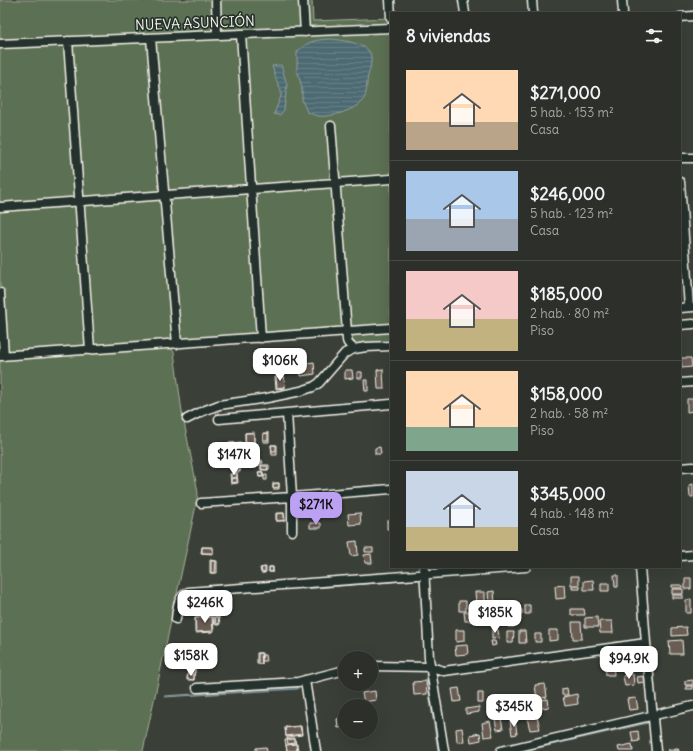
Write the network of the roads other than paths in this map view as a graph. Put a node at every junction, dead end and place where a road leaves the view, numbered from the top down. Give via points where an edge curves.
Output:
1 (216, 0) edge
2 (303, 0) edge
3 (390, 0) edge
4 (464, 0) edge
5 (532, 0) edge
6 (622, 0) edge
7 (391, 12) edge
8 (465, 12) edge
9 (533, 12) edge
10 (623, 12) edge
11 (693, 16) edge
12 (681, 17) edge
13 (390, 28) edge
14 (305, 32) junction
15 (241, 34) junction
16 (217, 35) junction
17 (151, 38) junction
18 (68, 41) junction
19 (0, 44) edge
20 (331, 126) dead end
21 (681, 158) edge
22 (693, 158) edge
23 (390, 179) edge
24 (335, 183) junction
25 (252, 189) junction
26 (681, 193) edge
27 (164, 196) junction
28 (79, 202) junction
29 (0, 207) edge
30 (0, 293) edge
31 (691, 307) edge
32 (681, 308) edge
33 (693, 324) edge
34 (681, 325) edge
35 (390, 328) edge
36 (346, 332) junction
37 (261, 338) junction
38 (176, 344) junction
39 (390, 346) edge
40 (90, 350) junction
41 (354, 350) junction
42 (2, 356) edge
43 (693, 382) edge
44 (681, 383) edge
45 (390, 404) edge
46 (287, 413) junction
47 (187, 419) dead end
48 (219, 419) dead end
49 (693, 467) edge
50 (681, 468) edge
51 (390, 489) edge
52 (292, 497) junction
53 (201, 503) dead end
54 (292, 531) dead end
55 (693, 555) edge
56 (681, 556) edge
57 (500, 568) edge
58 (640, 568) edge
59 (424, 571) edge
60 (176, 619) dead end
61 (646, 643) junction
62 (378, 666) edge
63 (431, 667) junction
64 (338, 672) edge
65 (305, 680) junction
66 (197, 688) dead end
67 (693, 706) edge
68 (652, 716) junction
69 (316, 751) edge
70 (444, 751) edge
71 (501, 751) edge
72 (656, 751) edge

1 - 16 street
2 - 14 street
3 - 7 street
4 - 8 street
5 - 9 street
6 - 10 street
11 - 12 street
13 - 14 street, NUEVA ASUNCIÓN
14 - 15 street, NUEVA ASUNCIÓN
15 - 16 street, NUEVA ASUNCIÓN
15 - 25 street
16 - 17 street, NUEVA ASUNCIÓN
17 - 18 street, NUEVA ASUNCIÓN
17 - 27 street
18 - 19 street, NUEVA ASUNCIÓN
18 - 28 street
20 - 24 street
21 - 22 street
23 - 24 street
24 - 25 street
24 - 36 street
25 - 27 street
25 - 37 street
26 - 31 street
27 - 28 street
27 - 38 street
28 - 29 street
28 - 40 street
30 - 42 street
31 - 32 street
33 - 34 street
35 - 36 street
36 - 37 street
36 - 41 street via 347,344
37 - 38 street
38 - 40 street
39 - 41 street
40 - 42 street
41 - 47 street via 345,353 313,387 219,405
43 - 44 street
45 - 46 street
46 - 48 street
46 - 52 street
49 - 50 street
51 - 52 street
52 - 53 street
52 - 54 street
55 - 56 street
57 - 59 street
58 - 61 street
59 - 60 street via 188,592 178,606
59 - 63 street
61 - 63 street via 444,671
61 - 68 street
62 - 63 street
63 - 70 street
64 - 65 street
65 - 66 street
65 - 69 street
67 - 68 street
68 - 71 street
68 - 72 street

